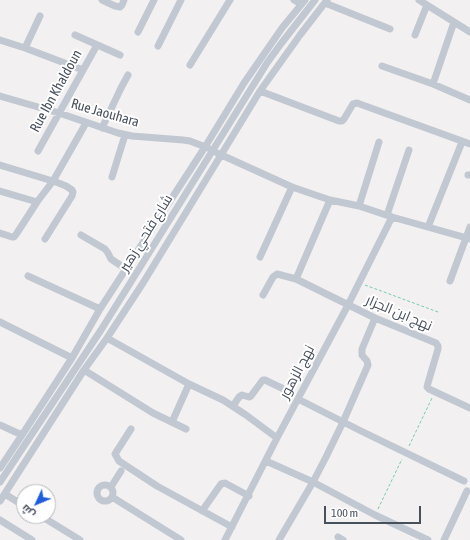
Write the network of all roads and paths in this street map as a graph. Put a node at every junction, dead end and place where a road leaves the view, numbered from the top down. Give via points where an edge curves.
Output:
1 (102, 0) edge
2 (124, 0) edge
3 (154, 0) edge
4 (181, 0) edge
5 (230, 0) edge
6 (294, 0) edge
7 (315, 0) edge
8 (419, 0) edge
9 (326, 1) edge
10 (303, 2) edge
11 (427, 5) junction
12 (40, 16) dead end
13 (454, 22) junction
14 (390, 29) dead end
15 (138, 32) dead end
16 (470, 32) edge
17 (415, 35) dead end
18 (75, 36) dead end
19 (0, 40) edge
20 (97, 45) junction
21 (158, 46) dead end
22 (25, 48) junction
23 (120, 55) dead end
24 (190, 65) dead end
25 (382, 66) dead end
26 (83, 70) junction
27 (128, 75) dead end
28 (433, 84) junction
29 (260, 91) junction
30 (0, 97) edge
31 (470, 100) edge
32 (59, 113) junction
33 (86, 123) junction
34 (102, 128) junction
35 (125, 135) junction
36 (379, 142) dead end
37 (462, 142) junction
38 (470, 144) edge
39 (205, 147) junction
40 (409, 150) dead end
41 (38, 151) dead end
42 (213, 151) junction
43 (220, 154) junction
44 (0, 165) edge
45 (112, 177) dead end
46 (53, 181) junction
47 (292, 187) junction
48 (0, 191) edge
49 (330, 200) junction
50 (37, 202) junction
51 (359, 206) junction
52 (389, 216) junction
53 (428, 227) junction
54 (470, 227) edge
55 (0, 233) edge
56 (81, 235) dead end
57 (468, 238) edge
58 (45, 239) dead end
59 (260, 257) dead end
60 (126, 269) junction
61 (28, 276) dead end
62 (296, 280) junction
63 (450, 281) dead end
64 (360, 283) junction
65 (263, 295) dead end
66 (348, 305) junction
67 (100, 309) junction
68 (439, 312) dead end
69 (375, 318) junction
70 (0, 322) edge
71 (107, 338) junction
72 (72, 358) junction
73 (84, 370) junction
74 (189, 384) junction
75 (292, 393) dead end
76 (298, 399) junction
77 (233, 406) junction
78 (470, 408) edge
79 (172, 422) junction
80 (343, 422) junction
81 (0, 424) edge
82 (186, 429) dead end
83 (131, 430) dead end
84 (22, 435) junction
85 (277, 438) junction
86 (3, 457) edge
87 (266, 461) junction
88 (0, 468) edge
89 (121, 471) dead end
90 (467, 480) edge
91 (0, 482) edge
92 (313, 482) junction
93 (111, 488) junction
94 (468, 491) edge
95 (5, 494) junction
96 (248, 496) junction
97 (112, 497) junction
98 (0, 501) edge
99 (16, 501) edge
100 (202, 511) junction
101 (0, 520) edge
102 (54, 524) edge
103 (232, 527) junction
104 (413, 537) edge
105 (32, 540) edge
106 (80, 540) edge
107 (181, 540) edge
108 (226, 540) edge
109 (279, 540) edge
110 (428, 540) edge
111 (444, 540) edge

1 - 2 street via 120,7
3 - 15 street
4 - 21 street
5 - 24 street
6 - 10 street
7 - 42 street, شارع فتحي زهير via 280,45
8 - 11 street
9 - 14 street
9 - 29 street
10 - 39 street, شارع فتحي زهير via 244,83
11 - 13 street
11 - 17 street
12 - 22 street
13 - 16 street
13 - 28 street
18 - 20 street
19 - 22 street
20 - 23 street
20 - 26 street, Rue Ibn Khaldoun
22 - 26 street
25 - 28 street
26 - 32 street, Rue Ibn Khaldoun
27 - 34 street
28 - 31 street
29 - 37 street via 339,122 344,120 353,104 357,103
29 - 43 street
30 - 32 street, Rue Jaouhara
32 - 33 street, Rue Jaouhara
32 - 41 street, Rue Ibn Khaldoun
33 - 34 street, Rue Jaouhara
33 - 46 street
34 - 35 street, Rue Jaouhara
35 - 39 street, Rue Jaouhara via 190,141
35 - 45 street
36 - 51 street
37 - 38 street
37 - 53 street
39 - 42 street, Rue Jaouhara
39 - 60 street, شارع فتحي زهير
40 - 52 street, نهج الزهور
42 - 43 street, Rue Jaouhara
42 - 91 street, شارع فتحي زهير via 101,330
43 - 47 street, Rue Jaouhara
43 - 71 street
44 - 46 street
46 - 50 street
46 - 58 street via 70,188 73,192
47 - 49 street, Rue Jaouhara
47 - 59 street
48 - 50 street
49 - 51 street, Rue Jaouhara
49 - 62 street
50 - 55 street via 14,236
51 - 52 street, Rue Jaouhara
52 - 53 street, Rue Jaouhara
52 - 64 street, نهج الزهور
53 - 57 street, Rue Jaouhara
54 - 57 street
56 - 60 street via 106,249 111,259
57 - 63 street
60 - 67 street, شارع فتحي زهير
61 - 67 street
62 - 65 street, نهج ابن الجزار via 277,274
62 - 66 street, نهج ابن الجزار
64 - 66 street, نهج الزهور
64 - 68 path
66 - 69 street, نهج ابن الجزار
66 - 76 street, نهج الزهور
67 - 72 street, شارع فتحي زهير
69 - 78 street, نهج ابن الجزار via 436,343 438,349 427,387
69 - 80 street via 362,349 362,355 368,365
70 - 72 street
71 - 73 street
71 - 74 street
72 - 84 street, شارع فتحي زهير
73 - 79 street
73 - 95 street
74 - 77 street
74 - 79 street
75 - 77 street via 263,380 253,394 249,397 242,395
76 - 80 street
76 - 85 street, نهج الزهور
77 - 85 street
79 - 82 street
80 - 90 street
80 - 92 street
81 - 84 street
83 - 100 street via 115,454 119,461
84 - 86 street, شارع فتحي زهير
85 - 87 street, نهج الزهور
86 - 88 street, شارع فتحي زهير
87 - 92 street
87 - 96 street, نهج الزهور
89 - 93 street
90 - 94 street via 463,487
92 - 104 street
92 - 109 street
93 - 97 street
93 - 97 street via 106,485 100,486 96,496 102,502
94 - 111 street
95 - 98 street
95 - 99 street
96 - 100 street via 221,484
96 - 103 street, نهج الزهور
97 - 107 street
100 - 103 street
101 - 105 street
102 - 106 street
103 - 108 street, نهج الزهور
104 - 110 street

